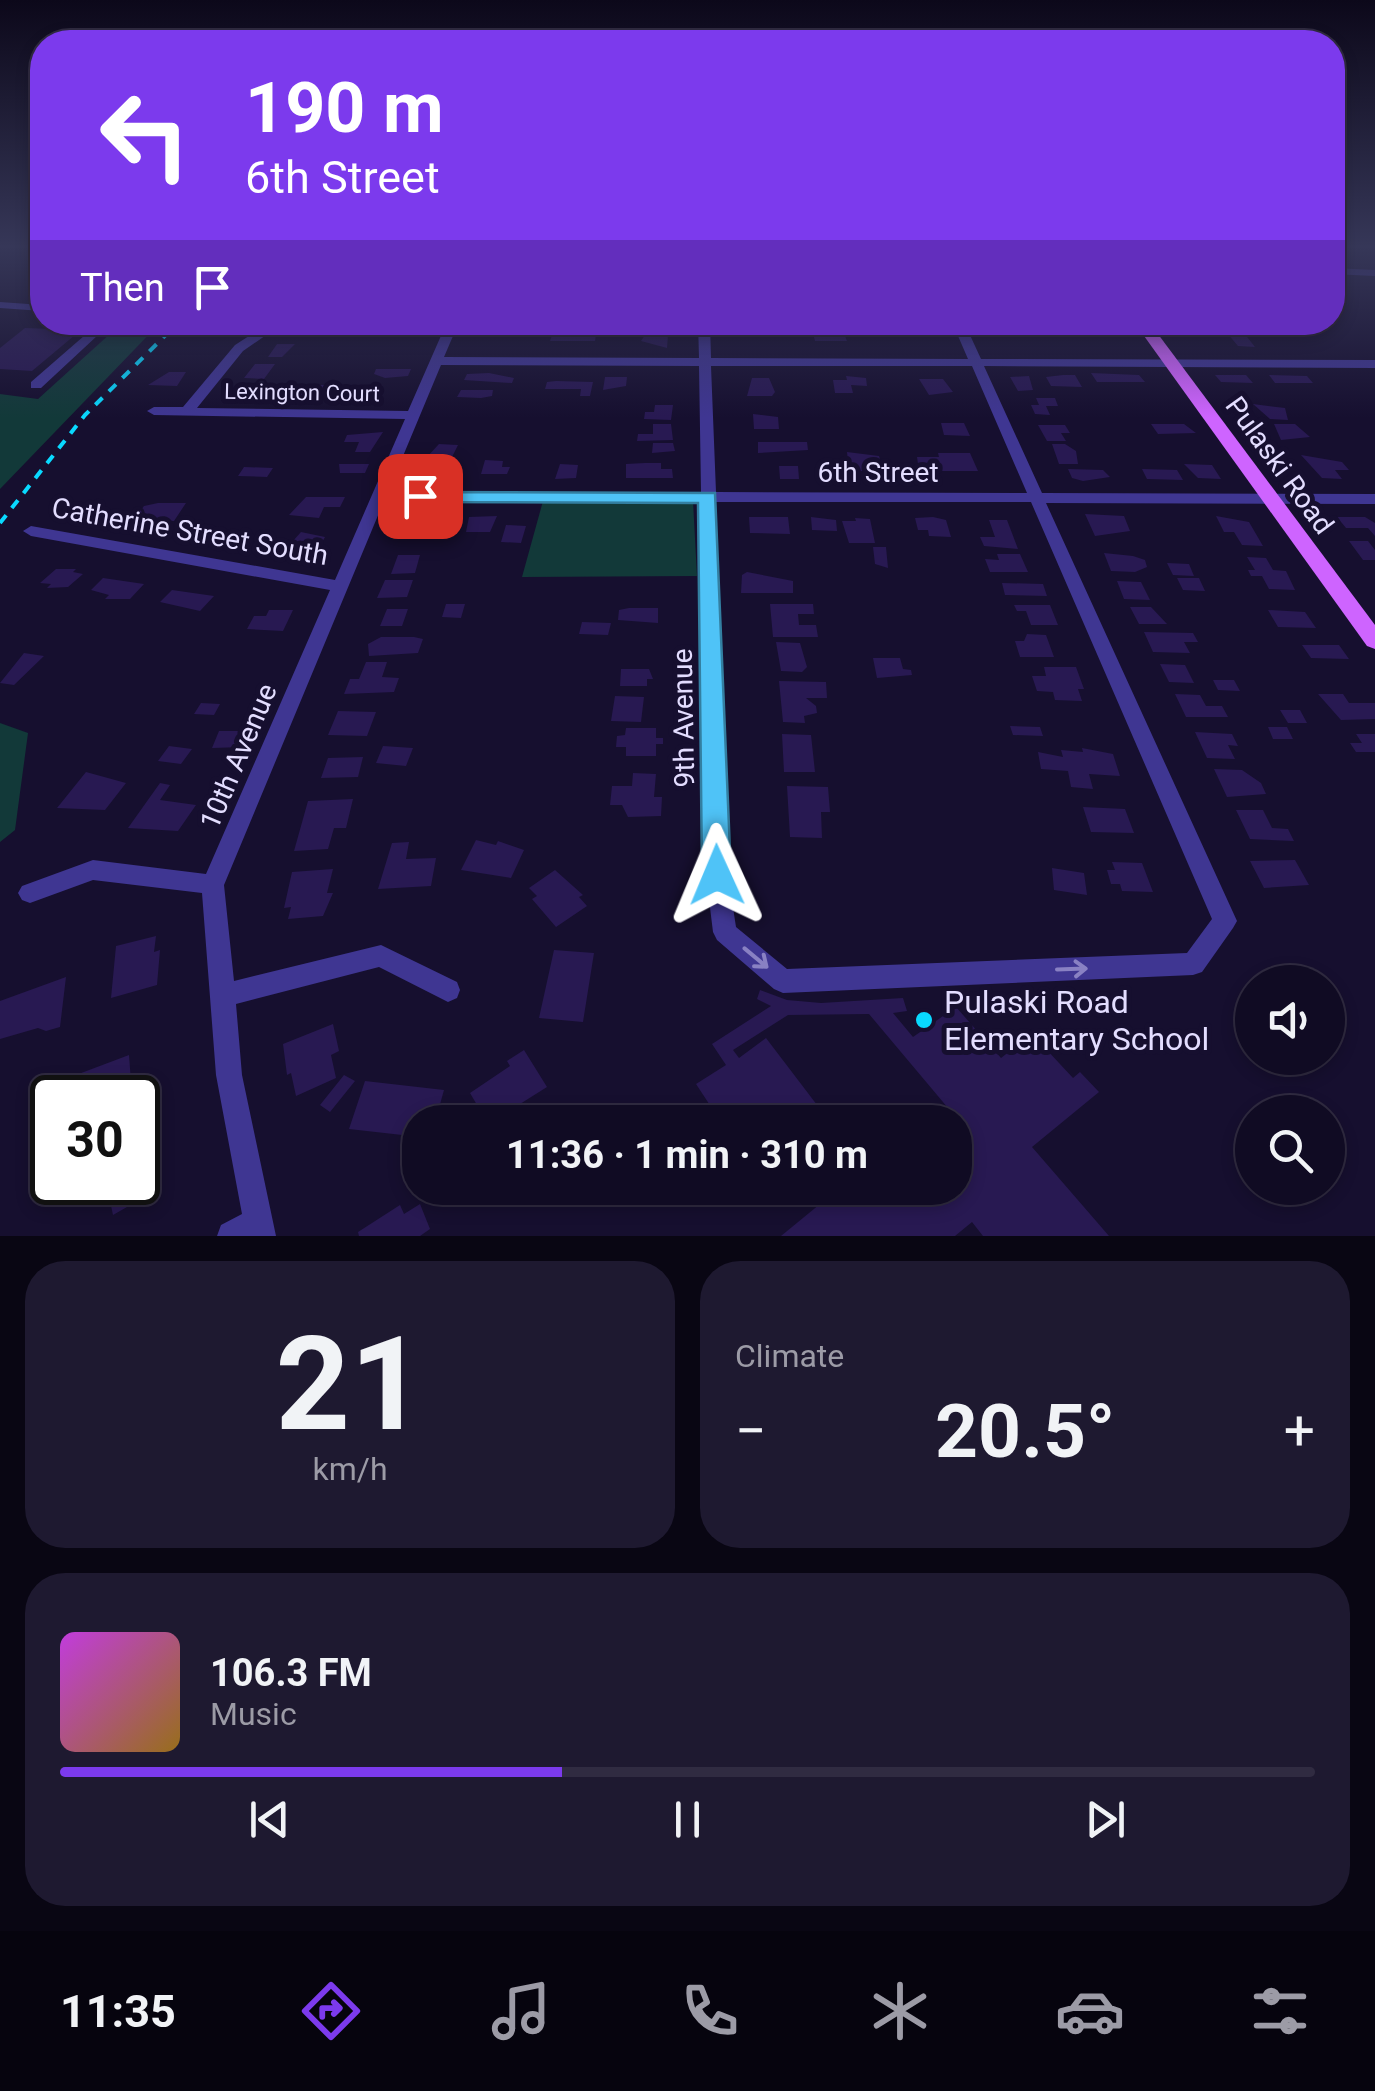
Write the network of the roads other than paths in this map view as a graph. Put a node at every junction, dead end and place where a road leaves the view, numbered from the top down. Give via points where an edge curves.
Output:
1 (0, 304) edge
2 (30, 307) edge
3 (92, 335) edge
4 (259, 335) edge
5 (447, 335) edge
6 (704, 335) edge
7 (964, 335) edge
8 (1151, 335) edge
9 (436, 361) junction
10 (704, 362) junction
11 (976, 362) junction
12 (1172, 363) junction
13 (1375, 364) edge
14 (36, 385) dead end
15 (188, 410) junction
16 (154, 411) dead end
17 (414, 415) junction
18 (381, 496) junction
19 (708, 497) junction
20 (1037, 498) junction
21 (1270, 498) junction
22 (1375, 498) edge
23 (31, 531) dead end
24 (340, 586) junction
25 (1375, 641) edge
26 (213, 885) junction
27 (30, 893) dead end
28 (448, 990) dead end
29 (222, 996) junction
30 (249, 1232) edge

1 - 2 street
3 - 14 street
4 - 15 street via 238,348
5 - 9 street, 10th Avenue
6 - 10 street, 9th Avenue
7 - 11 street
8 - 12 main road, Pulaski Road
9 - 10 street
9 - 17 street, 10th Avenue
10 - 11 street
10 - 19 street, 9th Avenue
11 - 12 street
11 - 20 street
12 - 13 street
12 - 21 main road, Pulaski Road
15 - 16 street, Lexington Court
15 - 17 street, Lexington Court
17 - 18 street, 10th Avenue
18 - 19 street, 6th Street
18 - 24 street, 10th Avenue
19 - 20 street, 6th Street
19 -> 20 street, 9th Avenue via 717,875 725,932 783,981 1193,964 1225,921
20 - 21 street, 6th Street
21 - 22 street, 6th Street
21 - 25 main road, Pulaski Road
23 - 24 street, Catherine Street South
24 - 26 street, 10th Avenue
26 - 27 street via 93,870
26 - 29 street, 10th Avenue
28 - 29 street via 380,956
29 - 30 street, 10th Avenue

